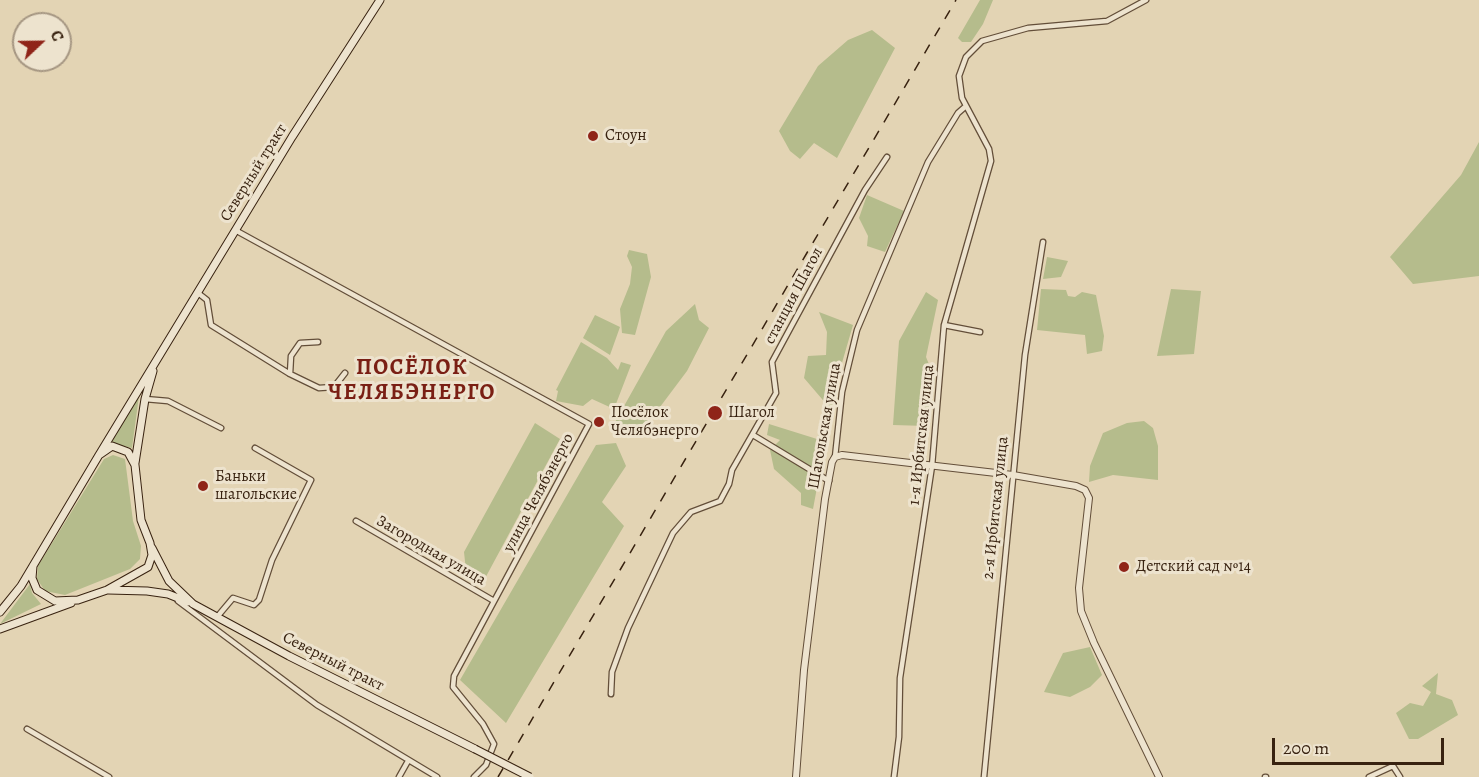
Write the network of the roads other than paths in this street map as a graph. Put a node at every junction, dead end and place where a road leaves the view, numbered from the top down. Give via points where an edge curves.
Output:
1 (380, 0) edge
2 (1146, 0) edge
3 (966, 106) junction
4 (887, 157) dead end
5 (235, 230) junction
6 (1043, 242) dead end
7 (198, 293) junction
8 (944, 325) junction
9 (980, 333) dead end
10 (318, 342) dead end
11 (156, 363) junction
12 (290, 374) junction
13 (345, 374) dead end
14 (145, 399) junction
15 (221, 428) dead end
16 (753, 435) junction
17 (255, 448) dead end
18 (99, 455) junction
19 (835, 457) junction
20 (135, 465) junction
21 (933, 466) junction
22 (1013, 475) junction
23 (829, 482) junction
24 (357, 521) dead end
25 (150, 543) junction
26 (33, 566) junction
27 (107, 590) junction
28 (168, 594) junction
29 (78, 600) junction
30 (494, 601) junction
31 (194, 604) junction
32 (0, 612) edge
33 (217, 617) junction
34 (0, 629) edge
35 (611, 694) dead end
36 (27, 729) dead end
37 (408, 761) junction
38 (96, 770) junction
39 (92, 777) edge
40 (109, 777) edge
41 (399, 777) edge
42 (437, 777) edge
43 (474, 777) edge
44 (530, 777) edge
45 (796, 777) edge
46 (894, 777) edge
47 (984, 777) edge
48 (1159, 777) edge
49 (1369, 777) edge
50 (1400, 777) edge

1 - 5 main road, Северный тракт
2 - 3 street, 1-я Ирбитская улица via 1107,21 1028,28 982,41 966,57 959,76
3 - 8 street, 1-я Ирбитская улица via 989,149 991,161
3 - 19 street, Шагольская улица via 928,162 857,330 842,392
4 - 16 street, станция Шагол via 865,190 772,363 776,393
5 - 7 main road, Северный тракт
5 - 30 street, улица Челябэнерго via 589,424
6 - 22 street, 2-я Ирбитская улица via 1025,355
7 - 11 main road, Северный тракт
7 - 12 street via 207,300 211,325
8 - 9 street
8 - 21 street, 1-я Ирбитская улица
10 - 12 street via 300,343 291,356
11 - 14 main road, Северный тракт
11 - 18 main road, Северный тракт
12 - 13 street via 319,388 334,387
14 - 15 street via 168,401
14 - 20 main road, Северный тракт
16 - 23 street
16 - 35 street, станция Шагол via 732,470 720,501 691,512 673,533 628,628 612,672
17 - 33 street via 311,480 272,561 259,600 254,605 233,598
18 - 20 main road via 107,448 119,447 128,452
18 - 26 main road, Северный тракт
19 - 21 street via 850,455
19 - 23 street, Шагольская улица
20 - 25 main road, Северный тракт via 137,505
21 - 22 street
21 - 46 street, 1-я Ирбитская улица via 900,678
22 - 47 street, 2-я Ирбитская улица
22 - 48 street via 1076,486 1088,494 1078,588 1081,611
23 - 45 street, Шагольская улица via 804,670
24 - 30 street, Загородная улица
25 - 27 main road via 150,562 145,570
25 - 31 main road, Северный тракт via 169,581
26 - 29 main road via 32,578 43,596 55,601
26 - 32 main road
27 - 28 main road
27 - 29 main road
28 - 31 main road
28 - 37 street via 317,705
29 - 34 main road
30 - 43 street, улица Челябэнерго via 454,676 453,687 494,744 486,765
31 - 33 main road, Северный тракт
33 - 44 main road, Северный тракт, bridge
36 - 38 street
37 - 41 street
37 - 42 street
38 - 39 street
38 - 40 street
49 - 50 street via 1393,766

